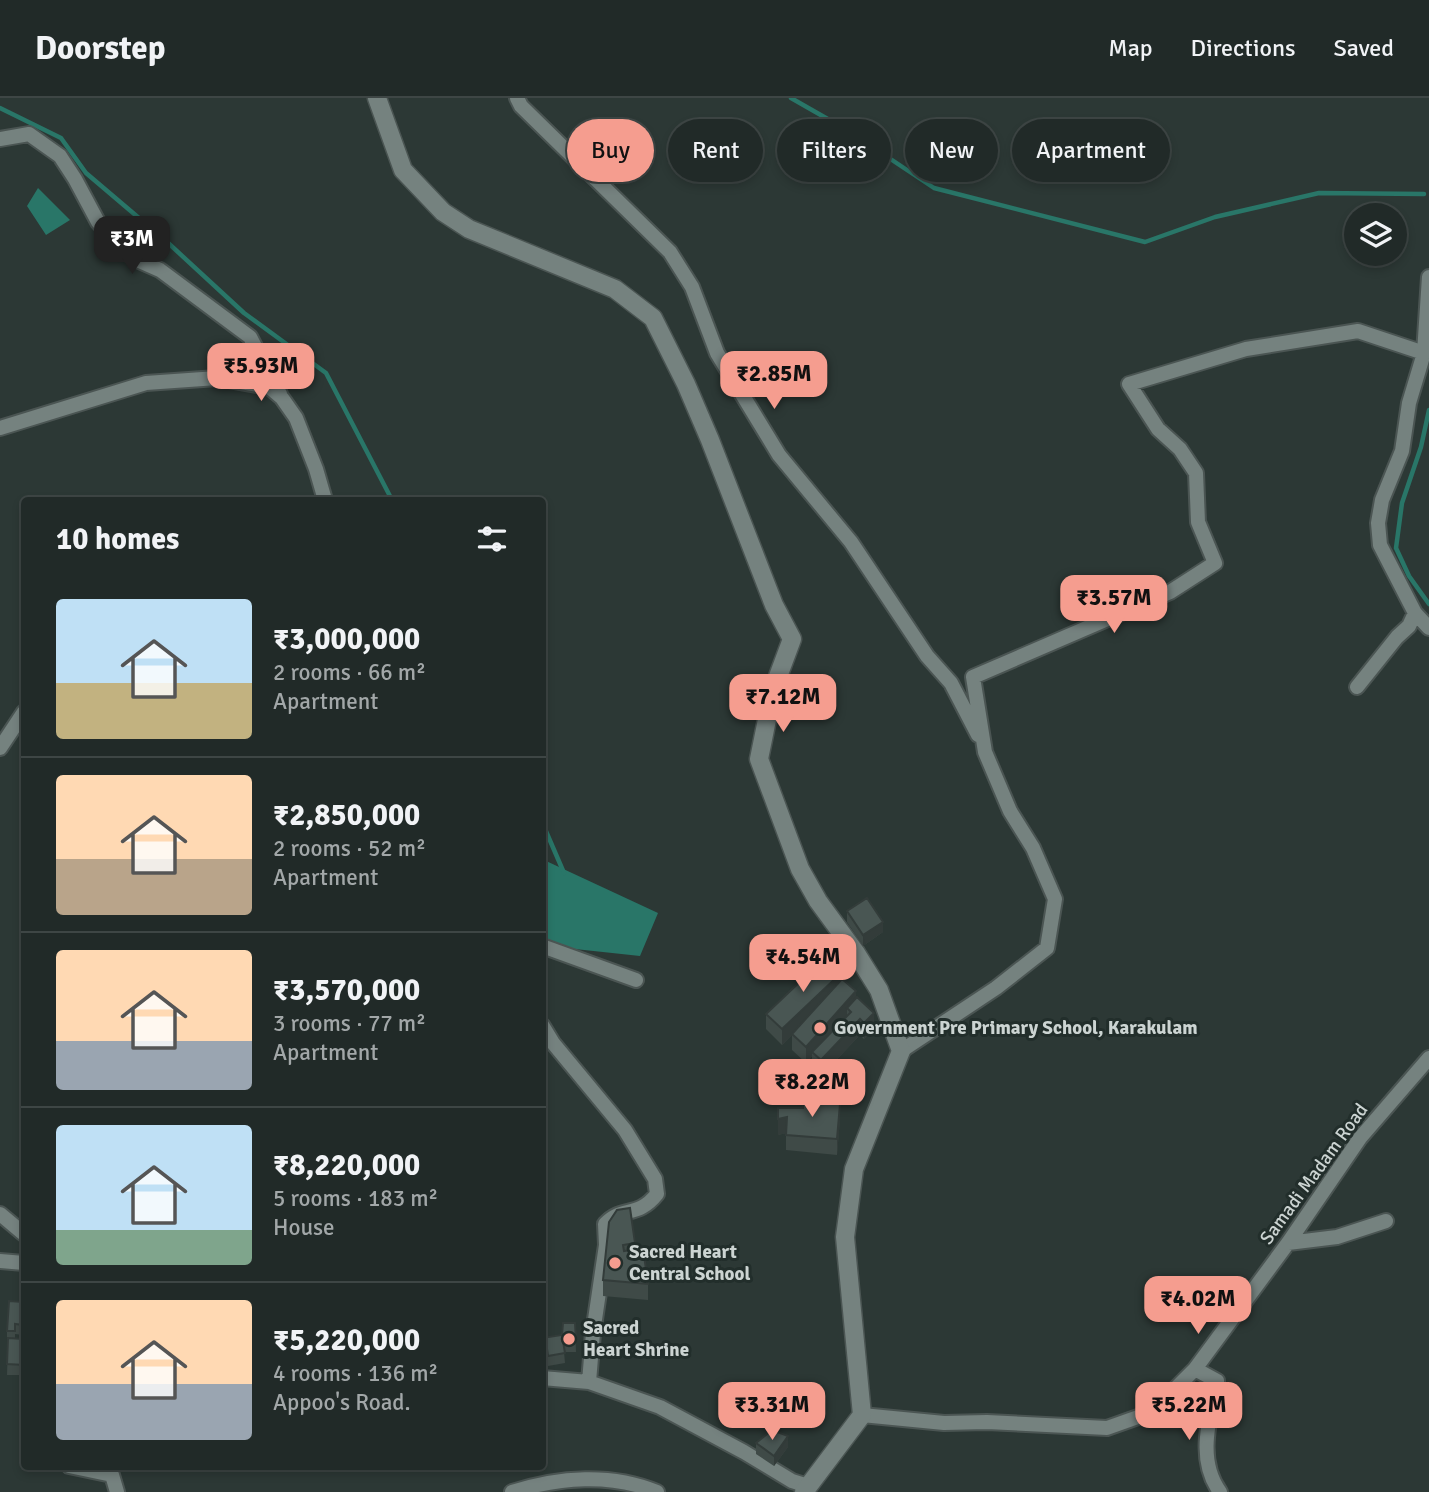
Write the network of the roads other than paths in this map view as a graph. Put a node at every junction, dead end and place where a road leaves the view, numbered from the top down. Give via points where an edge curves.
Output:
1 (376, 98) edge
2 (517, 98) edge
3 (0, 139) edge
4 (1429, 277) edge
5 (1424, 353) junction
6 (281, 396) junction
7 (0, 428) edge
8 (324, 497) edge
9 (1415, 613) junction
10 (1429, 628) edge
11 (1357, 687) dead end
12 (21, 716) edge
13 (0, 748) edge
14 (985, 752) junction
15 (546, 947) edge
16 (636, 980) dead end
17 (546, 1032) edge
18 (901, 1051) junction
19 (1429, 1058) edge
20 (0, 1214) edge
21 (1386, 1221) dead end
22 (21, 1232) edge
23 (1288, 1243) junction
24 (0, 1261) edge
25 (21, 1263) edge
26 (1195, 1369) junction
27 (546, 1378) edge
28 (589, 1382) junction
29 (862, 1415) junction
30 (88, 1470) edge
31 (810, 1490) edge
32 (117, 1492) edge
33 (512, 1492) edge
34 (657, 1492) edge
35 (1220, 1492) edge

1 - 18 street via 403,170 443,212 469,229 615,289 650,313 657,325 792,639 773,690 759,751 768,786 800,869 879,990
2 - 14 street via 670,252 692,287 717,353 779,455 851,542 927,656 951,683
3 - 6 street via 29,134 52,149 98,222 120,247 160,270 250,337
4 - 5 street
5 - 9 street via 1409,403 1402,452 1382,500 1378,523 1380,545
5 - 14 street via 1358,331 1246,349 1129,384 1157,429 1180,449 1196,473 1198,522 1215,563 1170,592 973,677
6 - 7 street via 270,387 216,378 139,386
6 - 8 street via 296,418
9 - 10 street
9 - 11 street
12 - 13 street
14 - 18 street via 1055,899 1047,948
15 - 16 street
17 - 28 street via 625,1130 655,1179 657,1194 640,1210 613,1216 605,1224
18 - 29 street via 854,1170 845,1237
19 - 23 street, Samadi Madam Road via 1360,1138
20 - 22 street
21 - 23 street via 1337,1237
23 - 26 street, Samadi Madam Road
24 - 25 street
26 - 29 street, Samadi Madam Road via 1152,1412 1107,1428 917,1422
26 - 35 street via 1217,1381 1206,1450 1209,1475
27 - 28 street
28 - 31 street via 660,1407
29 - 31 street
30 - 32 street via 112,1475
33 - 34 street via 561,1480 592,1480 625,1481

